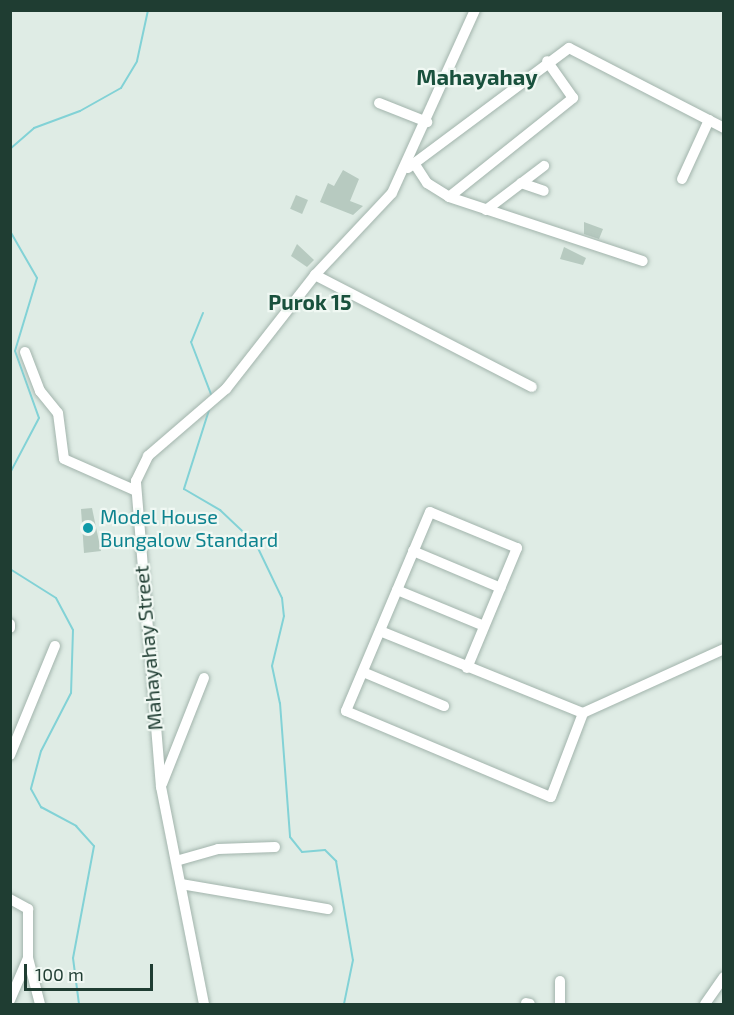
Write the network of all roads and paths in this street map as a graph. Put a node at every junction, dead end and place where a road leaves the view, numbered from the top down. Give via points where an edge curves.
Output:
1 (475, 10) edge
2 (547, 61) junction
3 (379, 103) dead end
4 (709, 120) junction
5 (427, 122) junction
6 (723, 128) edge
7 (411, 166) junction
8 (544, 166) dead end
9 (682, 179) dead end
10 (521, 183) junction
11 (544, 191) dead end
12 (449, 197) junction
13 (486, 210) junction
14 (643, 261) dead end
15 (315, 275) junction
16 (25, 352) dead end
17 (532, 387) dead end
18 (134, 490) junction
19 (413, 551) junction
20 (501, 588) junction
21 (397, 590) junction
22 (484, 626) junction
23 (380, 631) junction
24 (55, 646) dead end
25 (723, 649) edge
26 (467, 668) junction
27 (363, 672) junction
28 (204, 678) dead end
29 (444, 706) dead end
30 (584, 713) junction
31 (10, 755) edge
32 (161, 787) junction
33 (275, 847) dead end
34 (176, 861) junction
35 (181, 884) junction
36 (10, 900) edge
37 (328, 909) dead end
38 (28, 958) junction
39 (723, 977) edge
40 (560, 981) dead end
41 (10, 1000) edge
42 (40, 1005) edge
43 (204, 1005) edge
44 (560, 1005) edge
45 (705, 1005) edge

1 - 5 street, Mahayahay Street
2 - 4 street via 574,48
2 - 7 street
2 - 12 street via 573,98
3 - 5 street
4 - 6 street
4 - 9 street
5 - 7 street, Mahayahay Street
7 - 12 street via 427,183
7 - 15 street, Mahayahay Street via 382,205
8 - 10 street
10 - 11 street
10 - 13 street
12 - 13 street
13 - 14 street
15 - 17 street
15 - 18 street, Mahayahay Street via 226,389 148,456
16 - 18 street via 40,391 58,413 64,459
18 - 32 street, Mahayahay Street
19 - 20 street
19 - 20 street via 430,512 441,516 517,548
19 - 21 street
20 - 22 street
21 - 22 street
21 - 23 street
22 - 26 street
23 - 26 street
23 - 27 street
24 - 31 street
25 - 30 street
26 - 30 street
27 - 29 street
27 - 30 street via 346,711 551,797
28 - 32 street
32 - 34 street, Mahayahay Street
33 - 34 street via 218,849
34 - 35 street, Mahayahay Street
35 - 37 street
35 - 43 street, Mahayahay Street
36 - 38 street via 28,909
38 - 41 street
38 - 42 street
39 - 45 street
40 - 44 street

